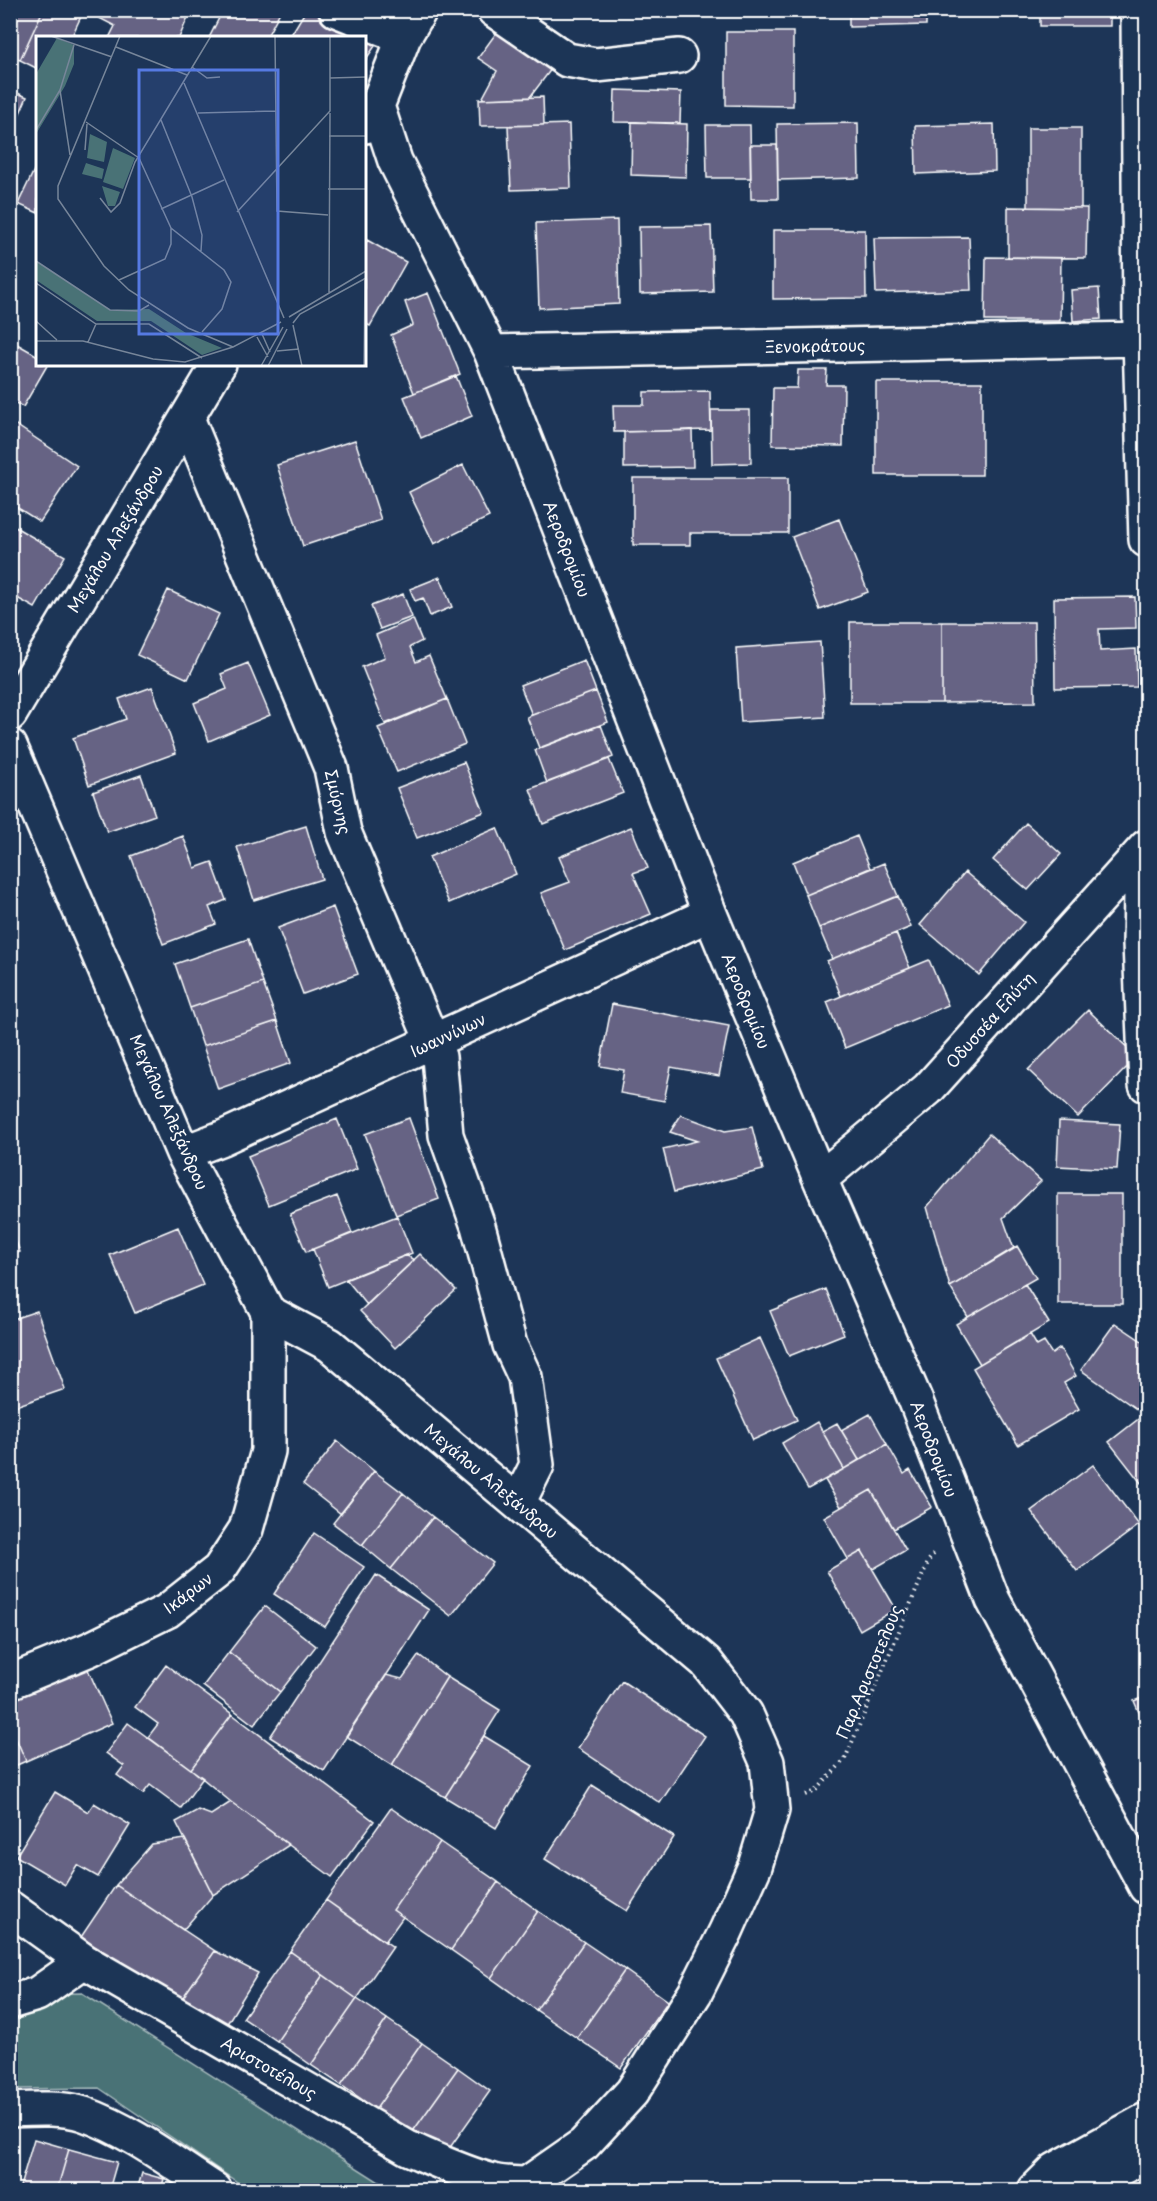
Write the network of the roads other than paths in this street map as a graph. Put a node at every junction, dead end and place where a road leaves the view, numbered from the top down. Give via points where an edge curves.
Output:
1 (336, 10) edge
2 (494, 10) edge
3 (1138, 10) edge
4 (412, 24) edge
5 (679, 56) dead end
6 (371, 117) edge
7 (1140, 339) junction
8 (490, 352) junction
9 (218, 366) edge
10 (187, 418) junction
11 (1146, 540) edge
12 (10, 714) edge
13 (10, 746) edge
14 (1146, 847) edge
15 (1146, 871) edge
16 (710, 914) junction
17 (433, 1042) junction
18 (1146, 1085) edge
19 (183, 1153) junction
20 (820, 1179) junction
21 (268, 1312) junction
22 (518, 1503) junction
23 (10, 1682) edge
24 (1146, 1883) edge
25 (10, 1908) edge
26 (84, 1961) junction
27 (10, 2002) edge
28 (10, 2110) edge
29 (1146, 2120) edge
30 (1146, 2155) edge
31 (536, 2187) edge
32 (215, 2190) edge
33 (1035, 2190) edge
34 (1078, 2190) edge

1 - 4 street
2 - 5 street via 567,60 596,65
3 - 7 street
4 - 6 street
6 - 8 street, Αεροδρομίου
7 - 8 street, Ξενοκράτους
7 - 11 street
8 - 16 street, Αεροδρομίου
9 - 10 street, Μεγάλου Αλεξάνδρου
10 - 12 street, Μεγάλου Αλεξάνδρου
10 - 17 street, Σμύρνης via 331,768 344,832
13 - 19 street, Μεγάλου Αλεξάνδρου
14 - 20 street, Οδυσσέα Ελύτη via 928,1089
15 - 18 street via 1140,943
16 - 17 street, Ιωαννίνων
16 - 20 street, Αεροδρομίου
17 - 19 street, Ιωαννίνων
17 - 22 street, Σμύρνης via 439,1057 446,1135 477,1226 510,1345 525,1377 537,1465
19 - 21 street, Μεγάλου Αλεξάνδρου
20 - 24 street, Αεροδρομίου via 915,1399 993,1600
21 - 22 street, Μεγάλου Αλεξάνδρου via 330,1345
21 - 23 street, Ικάρων via 268,1451 246,1530 219,1570 167,1611
22 - 31 street, Μεγάλου Αλεξάνδρου via 706,1662 746,1714 767,1762 772,1810 755,1866 695,1993 632,2092 584,2144
25 - 26 street, Αριστοτέλους
26 - 27 street via 37,1994
26 - 31 street, Αριστοτέλους via 408,2148 455,2169 495,2181
28 - 32 street via 82,2114 133,2136
29 - 33 street via 1055,2170
30 - 34 street

